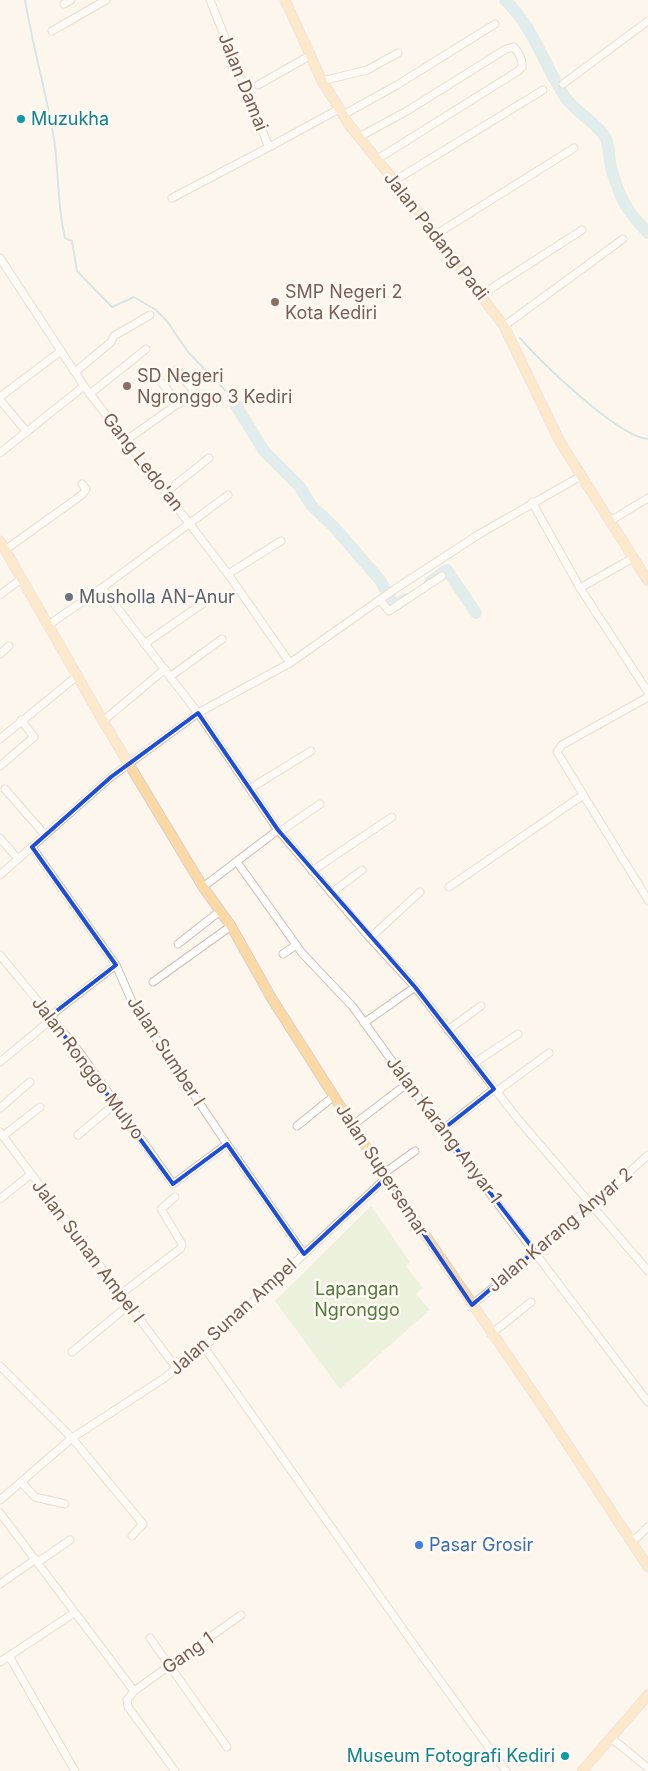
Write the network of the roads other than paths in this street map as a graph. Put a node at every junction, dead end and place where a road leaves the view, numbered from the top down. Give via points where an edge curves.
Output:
1 (106, 0) edge
2 (210, 0) edge
3 (285, 0) edge
4 (648, 22) edge
5 (494, 24) dead end
6 (52, 31) dead end
7 (398, 53) dead end
8 (311, 56) junction
9 (322, 80) junction
10 (563, 84) dead end
11 (258, 85) dead end
12 (543, 90) dead end
13 (341, 112) junction
14 (359, 138) junction
15 (270, 146) junction
16 (574, 148) dead end
17 (376, 160) junction
18 (394, 181) junction
19 (172, 198) dead end
20 (582, 230) dead end
21 (435, 235) junction
22 (623, 239) dead end
23 (0, 258) edge
24 (482, 295) junction
25 (150, 314) dead end
26 (504, 326) junction
27 (146, 349) dead end
28 (60, 351) junction
29 (176, 370) dead end
30 (75, 372) junction
31 (162, 383) dead end
32 (84, 386) junction
33 (90, 394) junction
34 (0, 398) edge
35 (179, 404) junction
36 (27, 432) junction
37 (125, 441) junction
38 (0, 453) edge
39 (209, 458) dead end
40 (581, 476) junction
41 (82, 484) dead end
42 (166, 492) junction
43 (228, 495) dead end
44 (648, 498) edge
45 (532, 502) junction
46 (610, 521) junction
47 (190, 523) junction
48 (0, 541) edge
49 (281, 541) dead end
50 (5, 550) junction
51 (633, 558) junction
52 (228, 574) junction
53 (442, 576) dead end
54 (21, 579) junction
55 (648, 581) edge
56 (102, 588) junction
57 (580, 588) junction
58 (0, 595) edge
59 (381, 598) junction
60 (202, 604) dead end
61 (48, 626) junction
62 (222, 639) dead end
63 (144, 644) junction
64 (10, 646) dead end
65 (0, 654) edge
66 (290, 663) junction
67 (165, 669) junction
68 (77, 676) junction
69 (171, 676) junction
70 (648, 692) edge
71 (648, 697) edge
72 (198, 713) junction
73 (21, 720) junction
74 (103, 721) junction
75 (0, 739) edge
76 (311, 751) dead end
77 (130, 764) junction
78 (0, 766) edge
79 (251, 788) junction
80 (5, 789) dead end
81 (583, 795) junction
82 (320, 804) dead end
83 (392, 816) dead end
84 (279, 831) junction
85 (45, 835) junction
86 (0, 838) edge
87 (32, 847) junction
88 (18, 859) junction
89 (237, 862) junction
90 (362, 870) dead end
91 (312, 871) junction
92 (0, 875) edge
93 (203, 887) junction
94 (449, 887) dead end
95 (420, 892) dead end
96 (331, 893) junction
97 (648, 900) edge
98 (220, 911) junction
99 (231, 926) junction
100 (370, 938) junction
101 (178, 944) dead end
102 (296, 944) junction
103 (283, 954) dead end
104 (0, 955) edge
105 (116, 965) junction
106 (153, 982) dead end
107 (415, 987) junction
108 (481, 1006) dead end
109 (52, 1017) junction
110 (364, 1023) junction
111 (448, 1030) junction
112 (518, 1034) dead end
113 (549, 1054) dead end
114 (0, 1062) edge
115 (474, 1063) junction
116 (30, 1082) dead end
117 (408, 1083) junction
118 (495, 1091) junction
119 (334, 1096) junction
120 (116, 1103) junction
121 (40, 1107) dead end
122 (0, 1108) edge
123 (353, 1125) junction
124 (297, 1126) dead end
125 (442, 1130) junction
126 (1, 1134) edge
127 (78, 1135) dead end
128 (227, 1144) junction
129 (415, 1151) dead end
130 (648, 1155) edge
131 (31, 1174) junction
132 (384, 1176) junction
133 (176, 1197) dead end
134 (0, 1199) edge
135 (592, 1206) junction
136 (535, 1251) junction
137 (304, 1254) junction
138 (648, 1271) edge
139 (121, 1294) junction
140 (531, 1302) dead end
141 (129, 1305) junction
142 (472, 1305) junction
143 (490, 1334) junction
144 (204, 1347) junction
145 (72, 1352) dead end
146 (0, 1366) edge
147 (177, 1369) junction
148 (648, 1402) edge
149 (72, 1438) junction
150 (21, 1482) junction
151 (0, 1500) edge
152 (65, 1504) dead end
153 (0, 1513) edge
154 (648, 1527) edge
155 (132, 1536) dead end
156 (70, 1540) dead end
157 (631, 1543) junction
158 (37, 1560) junction
159 (648, 1567) edge
160 (0, 1584) edge
161 (74, 1612) junction
162 (241, 1616) dead end
163 (150, 1638) dead end
164 (9, 1656) junction
165 (0, 1662) edge
166 (170, 1666) junction
167 (134, 1691) junction
168 (648, 1695) edge
169 (611, 1738) junction
170 (227, 1747) dead end
171 (648, 1768) edge
172 (76, 1771) edge
173 (175, 1771) edge
174 (506, 1771) edge
175 (582, 1771) edge

1 - 6 street
2 - 15 street, Jalan Damai
3 - 8 main road, Jalan Padang Padi
4 - 10 street
5 - 13 street, Jalan Damai via 398,85
7 - 9 street via 367,70
8 - 9 main road, Jalan Padang Padi
8 - 11 street
9 - 13 main road, Jalan Padang Padi
12 - 18 street
13 - 14 main road, Jalan Padang Padi
13 - 15 street, Jalan Damai
14 - 17 main road, Jalan Padang Padi
14 - 17 street via 506,49 514,47 517,50 522,61 518,71
15 - 19 street
16 - 21 street
17 - 18 main road, Jalan Padang Padi
18 - 21 main road, Jalan Padang Padi
20 - 24 street
21 - 24 main road, Jalan Padang Padi
22 - 26 street
23 - 28 street, Gang Ledo'an
24 - 26 main road, Jalan Padang Padi
25 - 30 street via 114,336 112,342
26 - 40 main road, Jalan Padang Padi via 556,436
27 - 33 street
28 - 30 street, Gang Ledo'an
28 - 34 street
29 - 35 street via 193,391
30 - 32 street, Gang Ledo'an
31 - 35 street
32 - 33 street, Gang Ledo'an
32 - 36 street
33 - 37 street, Gang Ledo'an
34 - 36 street
35 - 37 street
36 - 38 street
37 - 42 street, Gang Ledo'an
39 - 42 street
40 - 45 street
40 - 46 main road, Jalan Padang Padi
41 - 50 street via 86,489 83,494
42 - 47 street, Gang Ledo'an
43 - 47 street
44 - 46 street
45 - 57 street
45 - 59 street
46 - 51 main road, Jalan Padang Padi
47 - 52 street, Gang Ledo'an
47 - 56 street
48 - 50 main road, Jalan Supersemar
49 - 52 street
50 - 54 main road, Jalan Supersemar
51 - 55 main road, Jalan Padang Padi
51 - 57 street
52 - 66 street, Gang Ledo'an
53 - 59 street via 389,612
54 - 58 street
54 - 61 main road, Jalan Supersemar
56 - 61 street
56 - 63 street
57 - 70 street
59 - 66 street
60 - 63 street
61 - 68 main road, Jalan Supersemar
62 - 69 street
63 - 67 street
64 - 65 street
66 - 72 street
67 - 69 street
67 - 74 street
68 - 73 street
68 - 74 main road, Jalan Supersemar
69 - 72 street
71 - 81 street via 559,748 559,758
72 - 77 street
72 - 79 street
73 - 75 street
73 - 78 street via 34,737
74 - 77 main road, Jalan Supersemar
76 - 79 street
77 - 85 street
77 - 93 main road, Jalan Supersemar
79 - 84 street
80 - 85 street
81 - 94 street
81 - 97 street
82 - 84 street
83 - 91 street
84 - 89 street
84 - 91 street
85 - 87 street
86 - 88 street
87 - 88 street
87 - 105 street, Jalan Sumber I
88 - 92 street
89 - 93 street
89 - 102 street, Jalan Karang Anyar 1
90 - 96 street
91 - 96 street
93 - 98 main road, Jalan Supersemar
95 - 100 street
96 - 100 street
98 - 99 main road, Jalan Supersemar
98 - 101 street
99 - 106 street
99 - 119 main road, Jalan Supersemar
100 - 107 street
102 - 103 street
102 - 110 street, Jalan Karang Anyar 1
104 - 109 street, Jalan Ronggo Mulyo
105 - 109 street
105 - 128 street, Jalan Sumber I via 134,1006
107 - 110 street
107 - 111 street
108 - 111 street
109 - 114 street
109 - 120 street, Jalan Ronggo Mulyo
110 - 117 street, Jalan Karang Anyar 1
111 - 115 street
112 - 115 street
113 - 118 street
115 - 118 street
116 - 122 street
117 - 123 street
117 - 125 street, Jalan Karang Anyar 1
118 - 125 street
118 - 135 street
119 - 123 main road, Jalan Supersemar
119 - 124 street
120 - 127 street
120 - 128 street, Jalan Ronggo Mulyo via 173,1184
121 - 126 street
123 - 132 main road, Jalan Supersemar
125 - 136 street, Jalan Karang Anyar 1
126 - 131 street, Jalan Sunan Ampel I
128 - 137 street, Jalan Sumber I
129 - 132 street, Jalan Sunan Ampel
130 - 135 street, Jalan Karang Anyar 2
131 - 134 street
131 - 139 street, Jalan Sunan Ampel I
132 - 137 street, Jalan Sunan Ampel
132 - 142 main road, Jalan Supersemar
133 - 139 street via 162,1207 162,1212 182,1244 181,1248
135 - 136 street, Jalan Karang Anyar 2
135 - 138 street
136 - 142 street, Jalan Karang Anyar 2
136 - 148 street, Jalan Karang Anyar 1
137 - 144 street, Jalan Sunan Ampel
139 - 141 street, Jalan Sunan Ampel I
140 - 143 street
141 - 145 street
141 - 147 street, Jalan Sunan Ampel I
142 - 143 main road, Jalan Supersemar
143 - 157 main road, Jalan Supersemar
144 - 147 street, Jalan Sunan Ampel
144 - 174 street
146 - 149 street
147 - 149 street, Jalan Sunan Ampel
149 - 150 street, Jalan Sunan Ampel
149 - 155 street via 143,1524
150 - 151 street, Jalan Sunan Ampel
150 - 152 street via 36,1497
153 - 158 street
154 - 157 street
156 - 158 street
157 - 159 main road, Jalan Supersemar
158 - 160 street
158 - 161 street
161 - 164 street
161 - 167 street
162 - 166 street, Gang 1
163 - 166 street
164 - 165 street
164 - 172 street
166 - 167 street, Gang 1
166 - 170 street
167 - 173 street via 127,1700 128,1706
168 - 169 main road
169 - 171 street
169 - 175 main road

